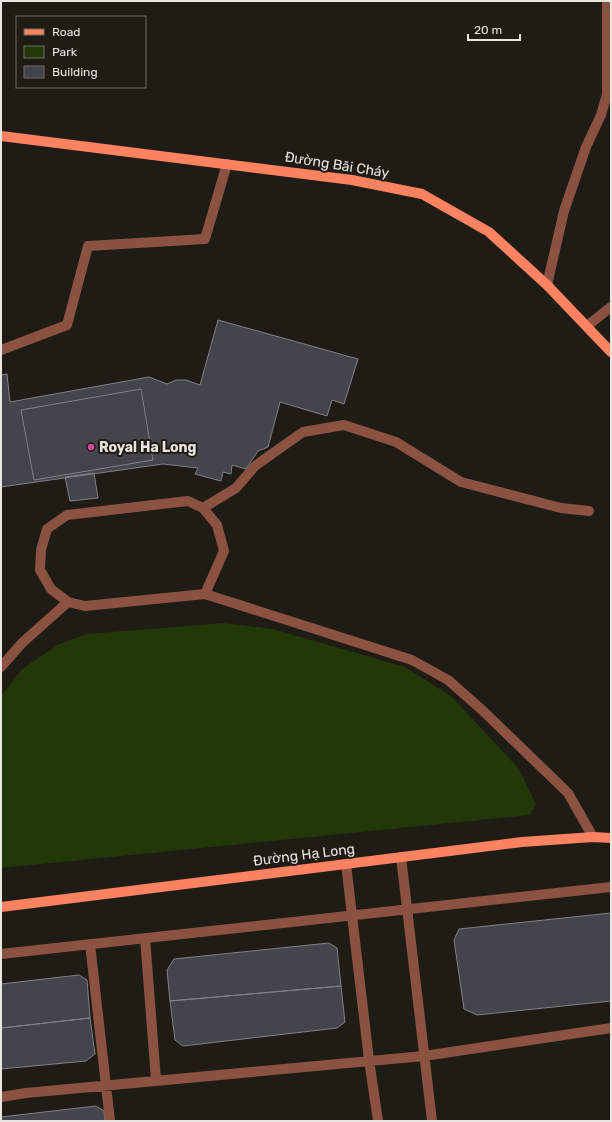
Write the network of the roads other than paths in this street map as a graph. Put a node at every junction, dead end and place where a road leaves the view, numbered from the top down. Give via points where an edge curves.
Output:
1 (607, 1) edge
2 (1, 136) edge
3 (227, 164) junction
4 (547, 285) junction
5 (611, 306) edge
6 (588, 326) junction
7 (1, 350) edge
8 (611, 352) edge
9 (203, 508) junction
10 (589, 511) dead end
11 (205, 594) junction
12 (68, 602) junction
13 (1, 667) edge
14 (593, 837) junction
15 (611, 838) edge
16 (401, 857) junction
17 (346, 864) junction
18 (611, 887) edge
19 (1, 907) edge
20 (407, 909) junction
21 (353, 914) junction
22 (145, 938) junction
23 (90, 944) junction
24 (1, 954) edge
25 (611, 1028) edge
26 (424, 1056) junction
27 (369, 1060) junction
28 (156, 1080) junction
29 (106, 1085) junction
30 (1, 1097) edge
31 (110, 1121) edge
32 (378, 1121) edge
33 (432, 1121) edge

1 - 4 street via 607,94 564,211
2 - 3 main road, Đường Bãi Cháy
3 - 4 main road, Đường Bãi Cháy via 352,180 422,194 489,232
3 - 7 street via 205,239 88,246 67,325
4 - 6 main road, Đường Bãi Cháy
5 - 6 street
6 - 8 main road, Đường Bãi Cháy
9 - 10 street via 236,488 255,466 303,432 344,425 396,442 461,482 560,508
9 - 11 street via 217,525 224,551
9 - 12 street via 188,501 67,515 47,529 41,550 40,570 51,589
11 - 12 street via 85,606
11 - 14 street via 412,660 448,680 568,793
12 - 13 street via 22,643
14 - 15 main road, Đường Hạ Long
14 - 16 main road, Đường Hạ Long via 522,842
16 - 17 main road, Đường Hạ Long
16 - 20 street
17 - 19 main road, Đường Hạ Long
17 - 21 street
18 - 20 street
20 - 21 street
20 - 26 street
21 - 22 street
21 - 27 street
22 - 23 street
22 - 28 street
23 - 24 street
23 - 29 street
25 - 26 street
26 - 27 street
26 - 33 street
27 - 28 street
27 - 32 street
28 - 29 street
29 - 30 street
29 - 31 street

